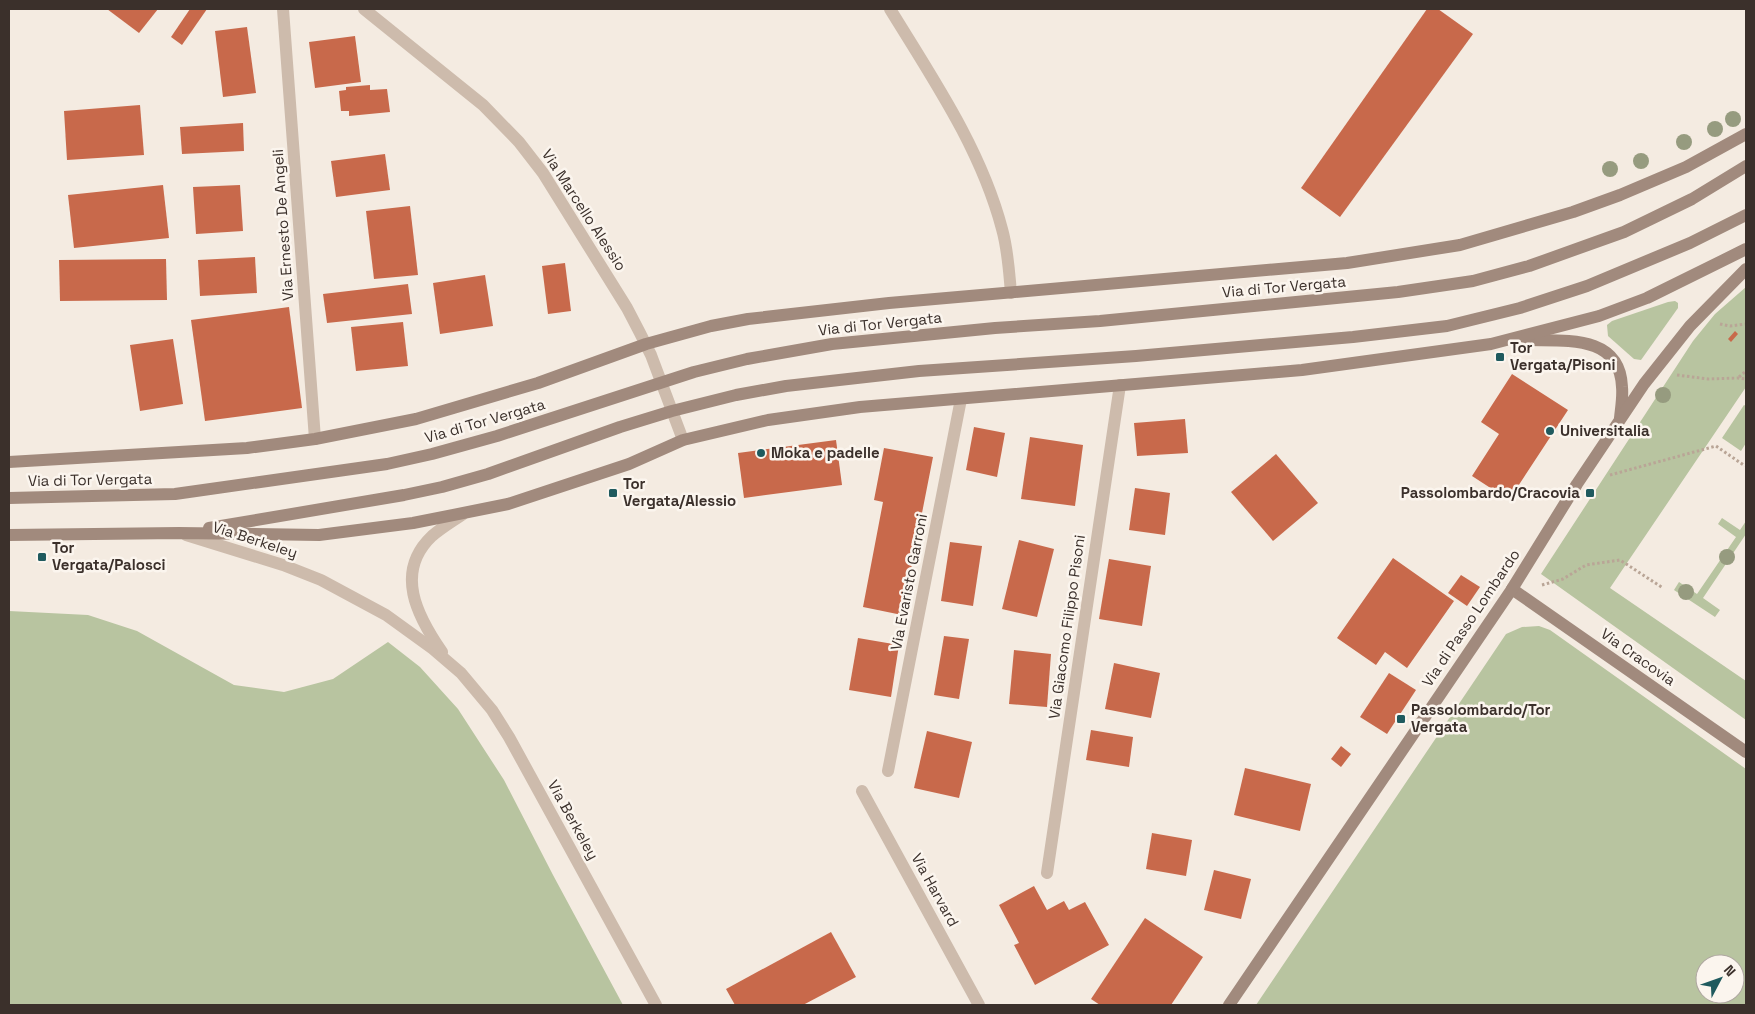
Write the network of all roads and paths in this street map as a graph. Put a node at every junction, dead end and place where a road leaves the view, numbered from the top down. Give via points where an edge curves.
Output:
1 (283, 9) edge
2 (364, 9) edge
3 (890, 9) edge
4 (1746, 134) edge
5 (1746, 166) edge
6 (1746, 214) edge
7 (1746, 249) edge
8 (1746, 269) edge
9 (1011, 293) junction
10 (1712, 322) dead end
11 (1746, 324) edge
12 (1512, 340) junction
13 (646, 344) junction
14 (1746, 371) edge
15 (1673, 375) dead end
16 (1738, 378) junction
17 (1746, 379) edge
18 (661, 382) junction
19 (1120, 385) junction
20 (961, 399) junction
21 (672, 411) junction
22 (1619, 421) junction
23 (315, 439) junction
24 (683, 440) junction
25 (9, 462) edge
26 (1745, 466) edge
27 (1610, 475) dead end
28 (9, 498) edge
29 (463, 514) junction
30 (179, 533) junction
31 (9, 535) edge
32 (1663, 588) dead end
33 (1512, 589) junction
34 (447, 660) junction
35 (1746, 752) edge
36 (888, 771) dead end
37 (862, 790) dead end
38 (1047, 874) dead end
39 (656, 1005) edge
40 (979, 1005) edge
41 (1229, 1005) edge

1 - 23 street, Via Ernesto De Angeli
2 - 13 street, Via Marcello Alessio via 483,105 519,142 553,186
3 - 9 street via 955,117 980,167 1002,229
4 - 9 street, Via di Tor Vergata via 1686,167 1620,195 1460,245 1347,263
5 - 18 street, Via di Tor Vergata via 1692,199 1633,228 1529,266 1473,281 1423,290 832,344 747,359
6 - 21 street via 1683,246 1587,286 1520,308 1447,326 1274,344 813,382 761,390
7 - 12 street via 1646,298 1599,316
8 - 22 street, Via di Passo Lombardo via 1682,335
9 - 13 street, Via di Tor Vergata via 833,308 748,319
10 - 11 path via 1730,326
12 - 19 street via 1302,370
12 - 22 street, Via di Passo Lombardo via 1577,341 1600,348 1612,358 1622,380
13 - 18 street, Via Marcello Alessio
13 - 23 street, Via di Tor Vergata via 491,398 416,419
14 - 16 path
15 - 16 path
16 - 17 path
18 - 21 street, Via Marcello Alessio
18 - 28 street, Via di Tor Vergata via 497,436 387,464 175,494
19 - 20 street
19 - 38 street, Via Giacomo Filippo Pisoni
20 - 24 street via 777,418
20 - 36 street, Via Evaristo Garroni
21 - 24 street, Via Marcello Alessio
21 - 30 street via 442,487
22 - 33 street, Via di Passo Lombardo
23 - 25 street, Via di Tor Vergata via 247,448
24 - 29 street via 629,464 564,486
26 - 27 path via 1716,446
29 - 30 street via 413,524 319,535
29 - 34 street, Via Berkeley via 425,543 412,571 416,604
30 - 31 street
30 - 34 street, Via Berkeley via 283,565 320,580 386,615
32 - 33 path via 1620,560 1586,565 1545,585
33 - 35 street, Via Cracovia
33 - 41 street, Via di Passo Lombardo
34 - 39 street, Via Berkeley via 483,698 509,737
37 - 40 street, Via Harvard

